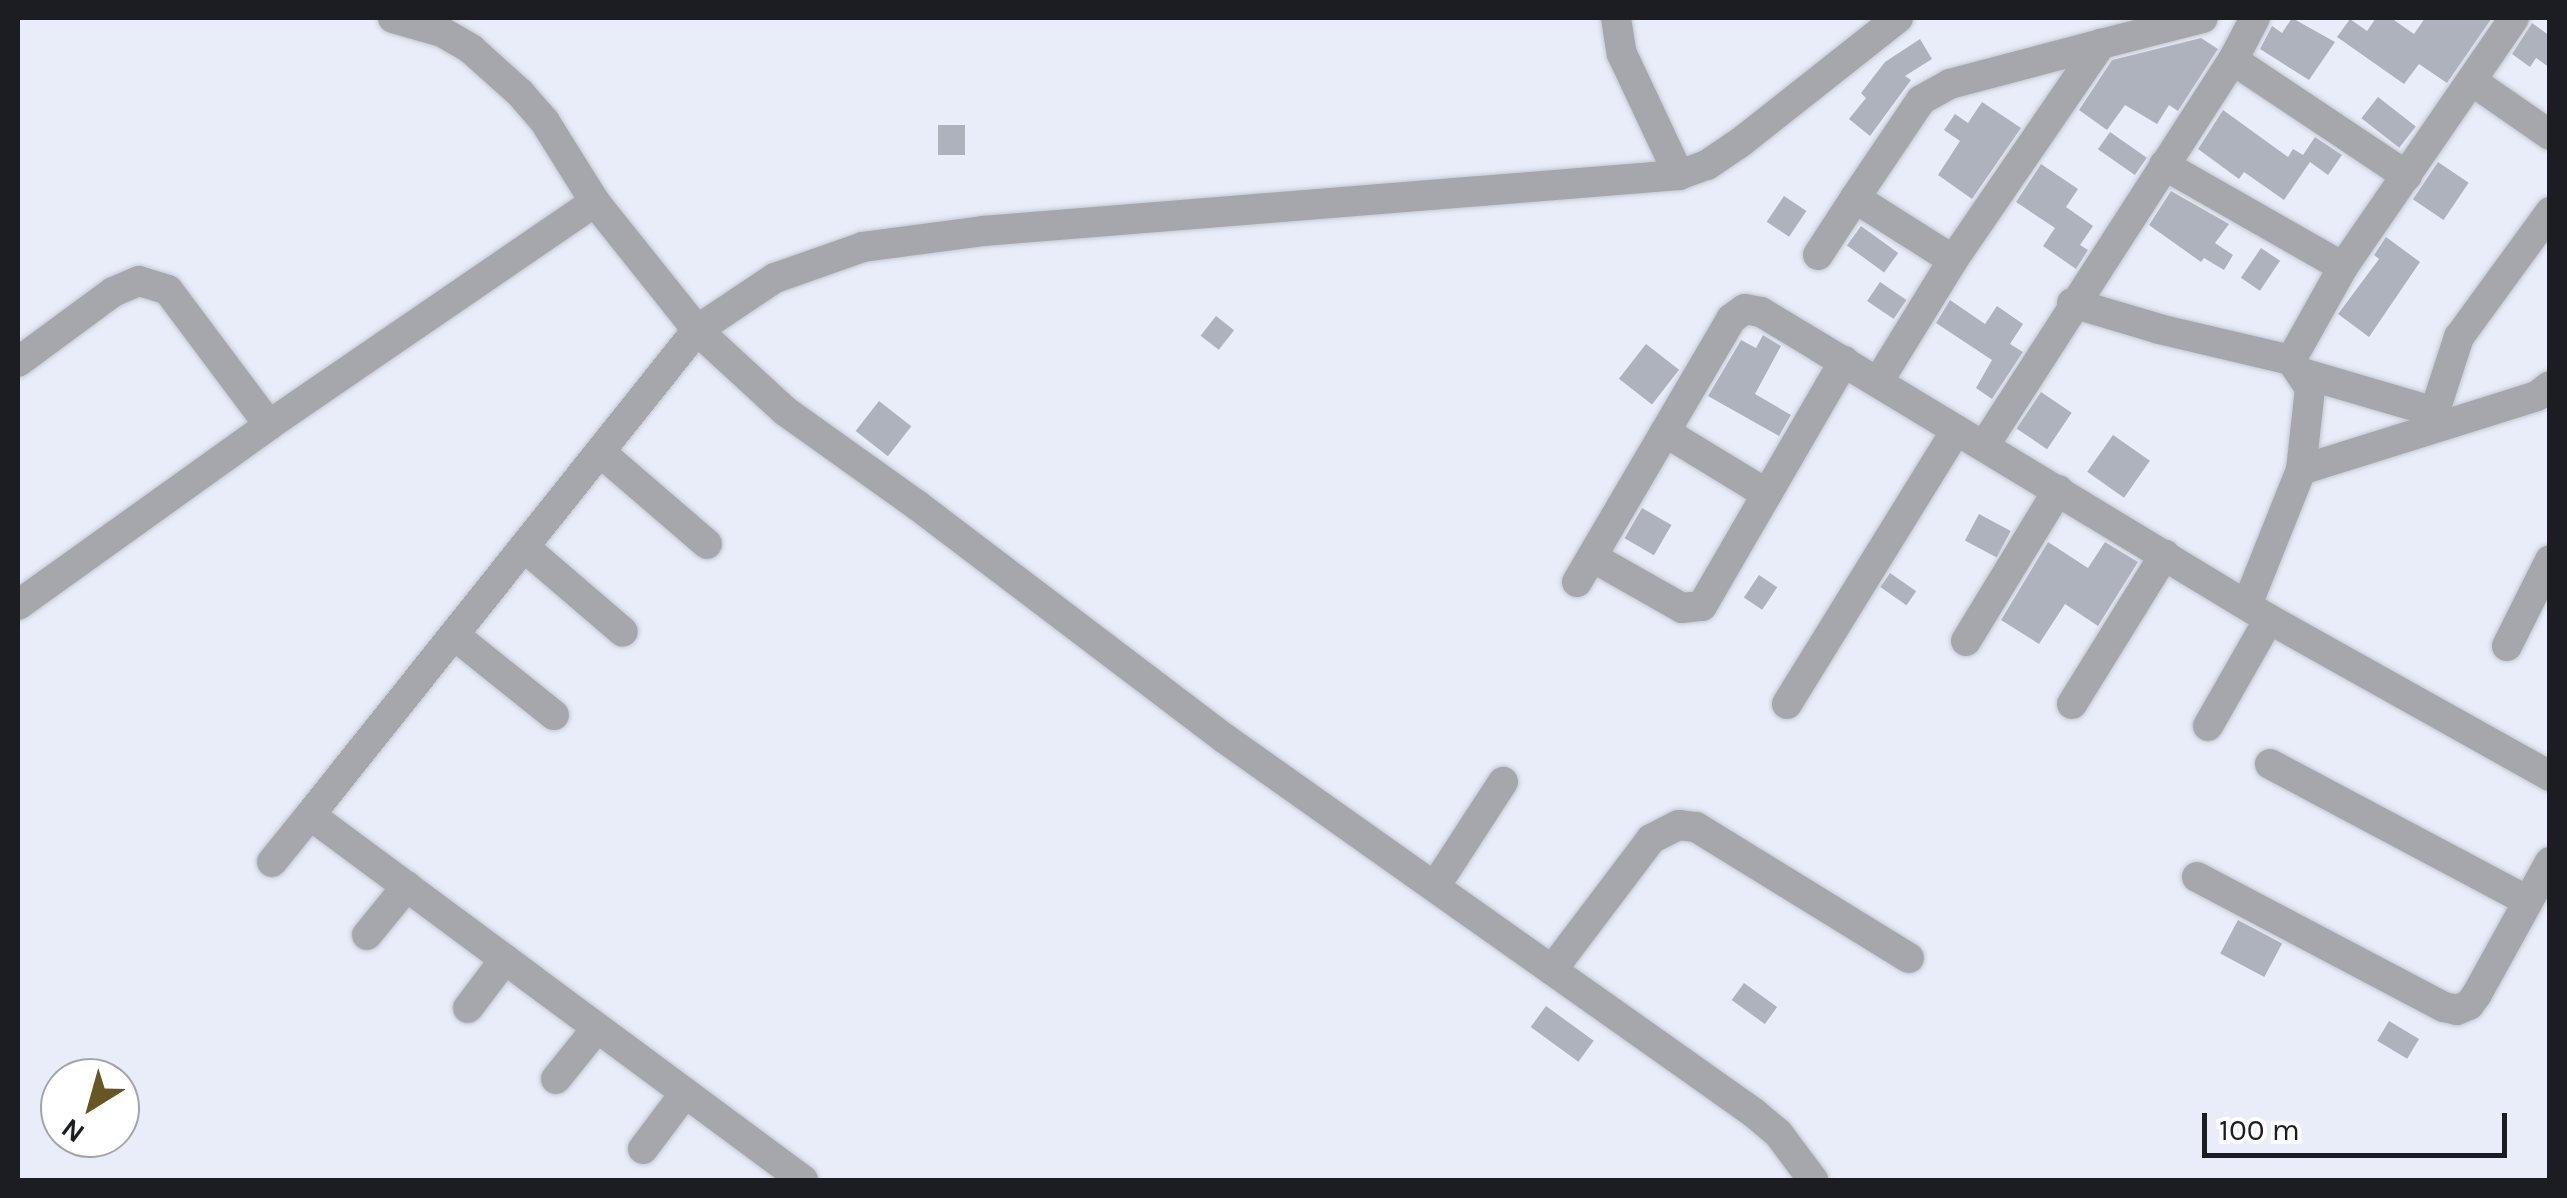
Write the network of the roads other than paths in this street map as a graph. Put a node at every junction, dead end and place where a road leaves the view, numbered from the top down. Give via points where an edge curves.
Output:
1 (393, 18) edge
2 (1616, 18) edge
3 (1898, 18) edge
4 (2203, 18) edge
5 (2256, 18) edge
6 (2514, 18) edge
7 (2101, 44) junction
8 (2233, 60) junction
9 (2472, 81) junction
10 (2550, 135) edge
11 (2164, 165) junction
12 (1679, 175) junction
13 (2407, 176) junction
14 (1856, 198) junction
15 (596, 202) junction
16 (2550, 212) edge
17 (1818, 255) dead end
18 (1952, 260) junction
19 (2344, 267) junction
20 (2072, 303) junction
21 (696, 330) junction
22 (18, 362) edge
23 (1844, 362) junction
24 (2298, 367) junction
25 (1878, 382) junction
26 (2550, 386) edge
27 (2433, 419) junction
28 (269, 426) junction
29 (1956, 430) junction
30 (1666, 432) junction
31 (1984, 446) junction
32 (600, 452) junction
33 (2300, 470) junction
34 (2058, 490) junction
35 (1767, 494) junction
36 (707, 544) dead end
37 (524, 546) junction
38 (2165, 554) junction
39 (2550, 560) edge
40 (18, 606) edge
41 (2258, 612) junction
42 (624, 632) dead end
43 (454, 635) junction
44 (1966, 641) dead end
45 (2507, 646) dead end
46 (1786, 704) dead end
47 (2072, 704) dead end
48 (554, 714) dead end
49 (2208, 726) dead end
50 (2270, 764) dead end
51 (2550, 776) edge
52 (1503, 782) dead end
53 (310, 815) junction
54 (272, 862) dead end
55 (2550, 862) edge
56 (2197, 877) dead end
57 (1436, 885) junction
58 (407, 886) junction
59 (2528, 901) junction
60 (367, 935) dead end
61 (1909, 958) dead end
62 (506, 960) junction
63 (1552, 970) junction
64 (468, 1008) dead end
65 (597, 1028) junction
66 (556, 1078) dead end
67 (685, 1093) junction
68 (643, 1149) dead end
69 (768, 1170) edge
70 (803, 1180) edge
71 (1812, 1180) edge

1 - 15 street via 442,32 498,71 545,122
2 - 12 street via 1622,54
3 - 12 street via 1740,142
4 - 7 street
5 - 8 street
6 - 9 street
7 - 14 street via 1932,91
7 - 18 street
8 - 11 street
8 - 13 street
9 - 10 street
9 - 13 street
11 - 19 street
11 - 20 street
12 - 21 street via 863,246 775,278
13 - 19 street
14 - 17 street
14 - 18 street
15 - 21 street
15 - 28 street
16 - 27 street via 2459,337
18 - 25 street
19 - 24 street
20 - 24 street
20 - 31 street
21 - 32 street
21 - 57 street via 784,411 1224,738
22 - 28 street via 113,292 139,281 168,290
23 - 25 street
23 - 30 street via 1745,309 1731,319
23 - 35 street
24 - 27 street
24 - 33 street via 2311,407
25 - 29 street
26 - 27 street via 2537,396
27 - 33 street
28 - 40 street
29 - 31 street
29 - 46 street
30 - 35 street
30 - 35 street via 1584,570 1682,608 1702,606
31 - 34 street
32 - 36 street
32 - 37 street
33 - 41 street
34 - 38 street
34 - 44 street
37 - 42 street
37 - 43 street
38 - 41 street
38 - 47 street
39 - 45 street
41 - 49 street
41 - 51 street
43 - 48 street
43 - 53 street
50 - 59 street
52 - 57 street
53 - 54 street
53 - 58 street
55 - 59 street
56 - 59 street via 2458,1010 2477,994
57 - 63 street
58 - 60 street
58 - 62 street
61 - 63 street via 1696,828 1679,825 1651,839
62 - 64 street
62 - 65 street
63 - 71 street via 1754,1113 1778,1133
65 - 66 street
65 - 67 street
67 - 68 street
67 - 69 street
69 - 70 street

